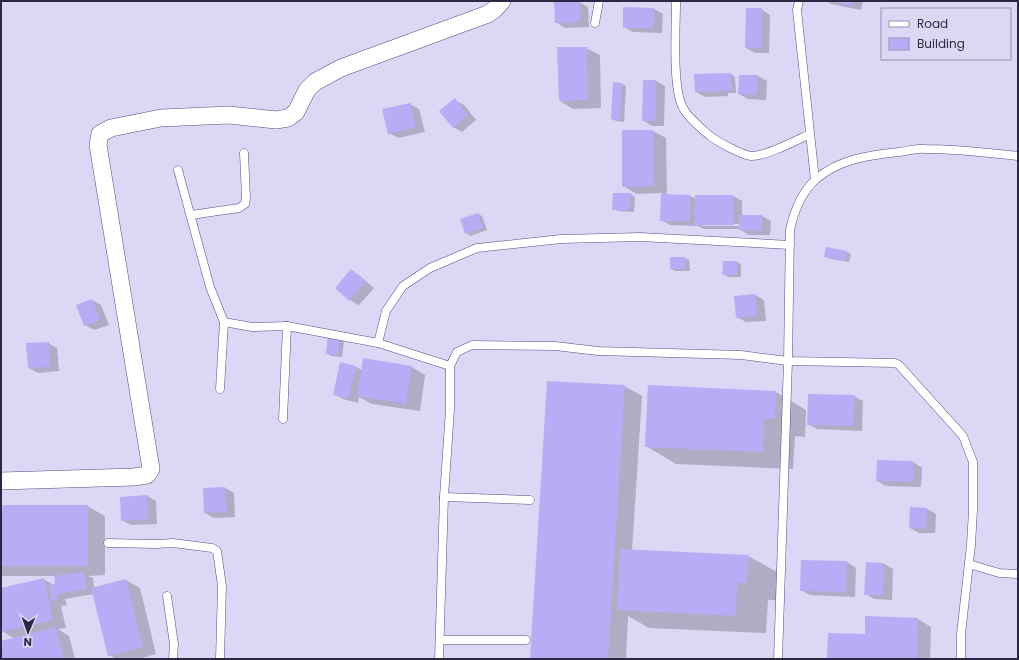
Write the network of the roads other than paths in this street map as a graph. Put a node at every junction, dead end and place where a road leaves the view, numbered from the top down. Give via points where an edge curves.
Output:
1 (502, 1) edge
2 (599, 1) edge
3 (675, 1) edge
4 (799, 1) edge
5 (595, 23) dead end
6 (810, 134) junction
7 (244, 153) dead end
8 (1018, 156) edge
9 (178, 170) dead end
10 (815, 180) junction
11 (191, 215) junction
12 (790, 245) junction
13 (224, 322) junction
14 (287, 326) junction
15 (378, 343) junction
16 (788, 361) junction
17 (450, 366) junction
18 (220, 389) dead end
19 (283, 419) dead end
20 (1, 481) edge
21 (444, 497) junction
22 (530, 500) dead end
23 (108, 543) dead end
24 (969, 564) junction
25 (1018, 574) edge
26 (167, 596) dead end
27 (441, 640) junction
28 (526, 640) dead end
29 (173, 659) edge
30 (220, 659) edge
31 (439, 659) edge
32 (778, 659) edge
33 (961, 659) edge

1 - 20 street via 488,14 341,68 315,82 307,90 296,112 288,118 276,120 229,115 161,118 112,128 100,134 98,145 151,469 147,475 134,477
2 - 5 lane
3 - 6 lane via 676,68 680,101 699,126 718,142 750,156 761,155
4 - 6 lane via 797,10
6 - 10 lane
7 - 11 lane via 245,204 239,208
8 - 10 lane via 925,148 869,155 842,163
9 - 11 lane
10 - 12 lane via 793,215
11 - 13 lane via 210,287
12 - 15 lane via 640,237 561,240 477,248 430,268 403,286 386,311
12 - 16 lane
13 - 14 lane via 252,327
13 - 18 lane
14 - 15 lane
14 - 19 lane
15 - 17 lane
16 - 17 lane via 717,353 472,345 457,352
16 - 24 lane via 895,363 963,436 972,462 973,510
16 - 32 lane
17 - 21 lane
21 - 22 lane
21 - 27 lane
23 - 30 lane via 173,543 212,548 217,551 222,586
24 - 25 lane via 999,573
24 - 33 lane via 961,634
26 - 29 lane via 174,644
27 - 28 lane
27 - 31 lane

